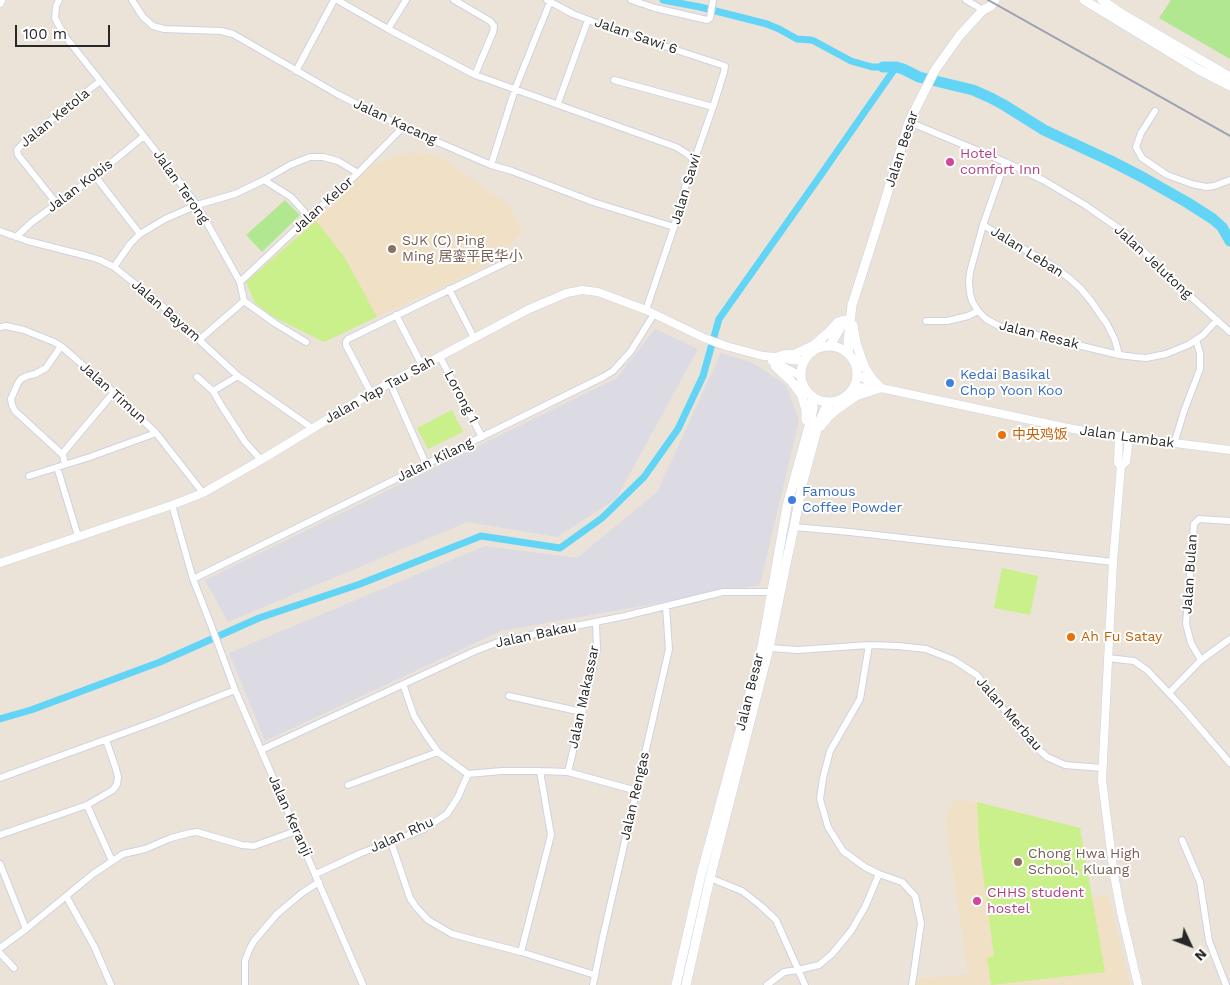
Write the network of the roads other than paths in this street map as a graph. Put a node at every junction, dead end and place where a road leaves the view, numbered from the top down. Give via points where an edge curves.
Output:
1 (59, 0) edge
2 (132, 0) edge
3 (335, 0) edge
4 (406, 0) edge
5 (454, 0) edge
6 (631, 0) edge
7 (966, 0) edge
8 (986, 0) edge
9 (995, 0) edge
10 (1084, 0) edge
11 (1102, 0) edge
12 (1114, 0) edge
13 (548, 1) edge
14 (713, 3) edge
15 (983, 10) junction
16 (1122, 14) junction
17 (588, 20) junction
18 (388, 29) junction
19 (725, 68) joint
20 (296, 71) junction
21 (476, 75) junction
22 (1230, 77) edge
23 (614, 80) dead end
24 (100, 81) junction
25 (1230, 86) edge
26 (515, 89) junction
27 (558, 104) junction
28 (713, 107) junction
29 (1155, 111) dead end
30 (909, 122) junction
31 (403, 127) junction
32 (144, 136) junction
33 (694, 160) junction
34 (1005, 162) junction
35 (491, 165) junction
36 (358, 173) junction
37 (95, 176) junction
38 (264, 180) junction
39 (1230, 180) edge
40 (57, 204) junction
41 (198, 205) junction
42 (309, 217) junction
43 (983, 225) junction
44 (674, 227) junction
45 (0, 231) edge
46 (140, 234) junction
47 (16, 237) junction
48 (511, 260) dead end
49 (114, 267) junction
50 (240, 282) junction
51 (449, 289) junction
52 (244, 301) junction
53 (646, 310) junction
54 (978, 311) junction
55 (654, 314) junction
56 (396, 315) junction
57 (1217, 320) junction
58 (847, 321) junction
59 (926, 321) dead end
60 (0, 328) edge
61 (1230, 332) edge
62 (474, 338) junction
63 (200, 340) junction
64 (1196, 340) junction
65 (306, 342) dead end
66 (61, 346) junction
67 (830, 346) junction
68 (849, 355) junction
69 (1120, 355) junction
70 (440, 356) junction
71 (776, 360) junction
72 (804, 361) junction
73 (422, 365) junction
74 (857, 374) junction
75 (238, 376) junction
76 (801, 376) junction
77 (197, 377) dead end
78 (390, 383) junction
79 (854, 387) junction
80 (880, 388) junction
81 (114, 392) junction
82 (213, 392) junction
83 (370, 393) junction
84 (812, 397) junction
85 (830, 402) junction
86 (312, 428) junction
87 (156, 433) junction
88 (811, 434) junction
89 (482, 437) junction
90 (1119, 437) junction
91 (1129, 438) junction
92 (1174, 444) junction
93 (1230, 450) edge
94 (62, 454) junction
95 (261, 460) junction
96 (65, 464) junction
97 (426, 464) junction
98 (1121, 466) junction
99 (57, 467) junction
100 (29, 476) dead end
101 (203, 493) junction
102 (172, 505) junction
103 (1230, 521) edge
104 (794, 527) junction
105 (78, 536) junction
106 (1113, 562) junction
107 (0, 563) edge
108 (193, 579) junction
109 (771, 592) junction
110 (666, 607) junction
111 (596, 622) junction
112 (1230, 639) edge
113 (869, 645) junction
114 (769, 648) junction
115 (1108, 658) junction
116 (1201, 660) junction
117 (403, 684) junction
118 (235, 690) junction
119 (1169, 693) junction
120 (509, 696) dead end
121 (582, 712) junction
122 (106, 740) junction
123 (261, 750) junction
124 (438, 752) junction
125 (1230, 763) edge
126 (1102, 768) junction
127 (540, 771) junction
128 (568, 772) junction
129 (468, 774) junction
130 (0, 778) edge
131 (348, 785) dead end
132 (637, 790) junction
133 (87, 805) junction
134 (296, 831) junction
135 (0, 835) edge
136 (1182, 840) dead end
137 (391, 842) junction
138 (112, 861) junction
139 (0, 864) edge
140 (316, 874) junction
141 (879, 874) junction
142 (710, 878) junction
143 (319, 882) junction
144 (66, 896) junction
145 (26, 929) junction
146 (0, 948) edge
147 (521, 952) junction
148 (0, 954) edge
149 (14, 968) dead end
150 (798, 970) junction
151 (595, 975) junction
152 (110, 985) edge
153 (245, 985) edge
154 (363, 985) edge
155 (593, 985) edge
156 (676, 985) edge
157 (686, 985) edge
158 (766, 985) edge
159 (805, 985) edge
160 (912, 985) edge
161 (1138, 985) edge
162 (1226, 985) edge

1 - 24 street, Jalan Terong via 56,18 64,35
2 - 20 street, Jalan Kacang via 157,28 233,34
3 - 18 street
3 - 20 street
4 - 18 street
5 - 21 street via 490,20 494,26
6 - 14 street via 703,19 709,19
7 - 15 street
8 - 15 main road, Jalan Besar
9 - 15 main road, Jalan Besar
10 - 25 main road
11 - 16 main road
12 - 16 main road
13 - 17 street, Jalan Sawi 6
13 - 26 street
15 - 30 main road, Jalan Besar via 935,70
16 - 22 main road
17 - 19 street, Jalan Sawi 6
17 - 27 street
18 - 21 street
19 - 28 street, Jalan Sawi
20 - 31 street, Jalan Kacang
21 - 26 street
23 - 28 street
24 - 32 street, Jalan Terong
24 - 40 street, Jalan Ketola via 16,150
26 - 27 street
26 - 35 street
27 - 33 street via 676,147
28 - 33 street, Jalan Sawi
29 - 39 street via 1136,147 1142,158 1167,175 1199,186 1214,186
30 - 34 street, Jalan Jelutong
30 - 58 main road, Jalan Besar
31 - 35 street, Jalan Kacang
31 - 36 street, Jalan Kelor
32 - 37 street, Jalan Kobis
32 - 41 street, Jalan Terong
33 - 44 street, Jalan Sawi
34 - 43 street
34 - 57 street, Jalan Jelutong via 1043,180 1108,220
35 - 44 street, Jalan Kacang
36 - 38 street via 338,161 310,157
36 - 42 street, Jalan Kelor
37 - 40 street, Jalan Kobis
37 - 46 street
38 - 41 street via 235,194
38 - 42 street via 291,197
40 - 47 street, Jalan Kobis
41 - 46 street
41 - 50 street, Jalan Terong
42 - 50 street, Jalan Kelor
43 - 54 street via 969,282 972,301
43 - 69 street, Jalan Leban via 1070,279 1100,313
44 - 53 street, Jalan Sawi
45 - 47 street, Jalan Bayam
46 - 49 street
47 - 49 street, Jalan Bayam via 87,256
48 - 51 street
49 - 63 street, Jalan Bayam
50 - 52 street, Jalan Terong
51 - 56 street
51 - 62 street
52 - 63 street
52 - 65 street
53 - 55 street, Jalan Yap Tau Sah
53 - 62 street, Jalan Yap Tau Sah via 598,292 582,290 529,310
54 - 59 street via 953,320
54 - 69 street, Jalan Resak via 999,326
55 - 71 street, Jalan Yap Tau Sah via 704,338
55 - 89 street, Jalan Kilang via 631,351 613,371
56 - 73 street
56 - 83 street via 346,342
57 - 61 street, Jalan Jelutong
57 - 64 street, Jalan Resak
58 - 67 main road, Jalan Besar
58 - 68 main road, Jalan Besar
58 - 71 main road via 838,322 814,345
58 - 80 main road via 853,324 865,368
60 - 66 street, Jalan Timun via 24,330
62 - 70 street, Jalan Yap Tau Sah
63 - 75 street, Jalan Bayam
64 - 69 street, Jalan Resak via 1176,351 1156,356
64 - 92 street via 1200,369
66 - 81 street, Jalan Timun
66 - 94 street via 46,368 21,379 11,399 18,414
67 - 68 main road
67 - 72 main road via 815,350
68 - 74 main road, Jalan Besar
70 - 73 street, Jalan Yap Tau Sah
70 - 89 street, Lorong 1
71 - 72 street, Jalan Yap Tau Sah
71 - 76 street, Jalan Yap Tau Sah
71 - 88 main road via 775,366 797,388 804,401
72 - 76 main road
73 - 78 street, Jalan Yap Tau Sah
74 - 79 main road
74 - 80 street
75 - 82 street
75 - 86 street, Jalan Bayam
76 - 84 main road via 802,384
77 - 82 street
78 - 83 street, Jalan Yap Tau Sah
78 - 97 street
79 - 80 street
79 - 85 main road via 844,398
80 - 88 main road via 862,393 842,405
80 - 90 street, Jalan Lambak
81 - 87 street, Jalan Timun
81 - 94 street
82 - 95 street via 245,442
83 - 86 street, Jalan Yap Tau Sah
84 - 85 main road
84 - 88 main road, Jalan Besar
85 - 88 main road, Jalan Besar
86 - 95 street, Jalan Yap Tau Sah
87 - 96 street
87 - 101 street, Jalan Timun
88 - 104 main road, Jalan Besar
88 - 109 main road, Jalan Besar via 787,506
89 - 97 street, Jalan Kilang
90 - 91 street, Jalan Lambak
90 - 98 street via 1118,463
91 - 92 street, Jalan Lambak
91 - 98 street via 1126,462
92 - 93 street, Jalan Lambak
94 - 96 street
95 - 101 street, Jalan Yap Tau Sah
96 - 99 street
97 - 108 street, Jalan Kilang
98 - 106 street
99 - 100 street
99 - 105 street
101 - 102 street, Jalan Yap Tau Sah
102 - 105 street, Jalan Yap Tau Sah
102 - 108 street
103 - 116 street, Jalan Bulan via 1198,519 1194,524 1186,624 1191,643
104 - 106 street
104 - 114 main road, Jalan Besar
105 - 107 street, Jalan Yap Tau Sah
106 - 115 street
108 - 118 street, Jalan Keranji
109 - 110 street, Jalan Bakau via 723,592
109 - 156 main road, Jalan Besar via 762,647 701,875
110 - 111 street, Jalan Bakau
110 - 132 street, Jalan Rengas via 669,649
111 - 117 street, Jalan Bakau via 501,641
111 - 121 street, Jalan Makassar via 597,650
112 - 116 street
113 - 114 street, Jalan Merbau via 798,650
113 - 126 street, Jalan Merbau via 926,649 954,660 977,675 1027,739 1046,757 1065,765
113 - 141 street via 860,699 830,751 820,799 828,827 842,851
114 - 142 main road, Jalan Besar
115 - 119 street via 1134,661
115 - 126 street
116 - 119 street
117 - 123 street, Jalan Bakau
117 - 124 street via 414,716
118 - 122 street
118 - 123 street, Jalan Keranji
119 - 125 street
120 - 121 street
121 - 128 street, Jalan Makassar
122 - 130 street
122 - 133 street via 118,777 117,784 113,790
123 - 134 street, Jalan Keranji
124 - 129 street
124 - 131 street
126 - 161 street via 1114,875
127 - 128 street
127 - 129 street
127 - 147 street via 551,835
128 - 132 street
129 - 137 street, Jalan Rhu via 447,814 424,829
132 - 151 street, Jalan Rengas
133 - 135 street
133 - 138 street
134 - 138 street via 254,846 190,833 123,854
134 - 140 street, Jalan Keranji
136 - 162 street via 1200,882 1209,941
137 - 140 street, Jalan Rhu
137 - 147 street via 410,898 428,920 452,934
138 - 144 street
139 - 145 street
140 - 143 street, Jalan Keranji
141 - 150 street via 851,931 832,954 819,965
141 - 160 street via 902,882 915,896 921,922
142 - 150 street via 742,891 776,920
142 - 157 main road, Jalan Besar
143 - 153 street via 277,914 254,941 245,961
143 - 154 street, Jalan Keranji
144 - 145 street
144 - 152 street via 94,946
145 - 146 street
147 - 151 street
148 - 149 street
150 - 158 street via 784,972
150 - 159 street
151 - 155 street, Jalan Rengas

